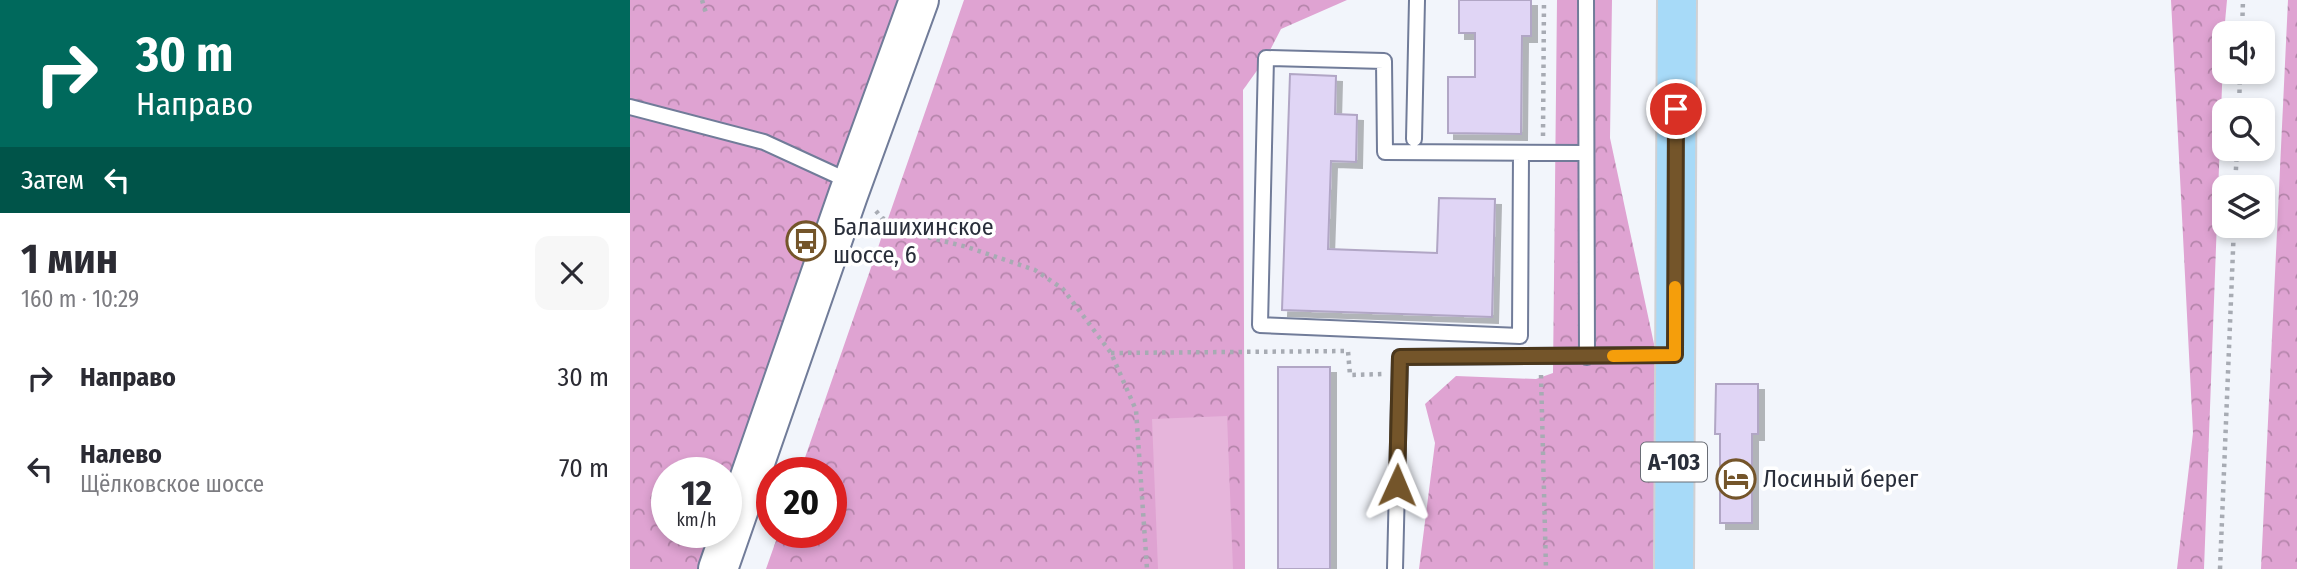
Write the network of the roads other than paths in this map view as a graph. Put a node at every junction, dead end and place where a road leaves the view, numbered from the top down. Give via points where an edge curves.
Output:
1 (919, 0) edge
2 (1416, 0) edge
3 (1586, 0) edge
4 (1677, 0) edge
5 (630, 107) edge
6 (1414, 139) dead end
7 (1521, 153) junction
8 (1586, 153) junction
9 (864, 197) junction
10 (1675, 355) junction
11 (1587, 357) junction
12 (718, 569) edge
13 (1395, 569) edge
14 (1674, 569) edge

1 - 9 main road
2 - 6 lane
3 - 8 lane
4 - 10 main road, А-103
5 - 9 lane via 764,142
7 - 7 lane via 1520,337 1260,326 1266,58 1384,61 1385,152
7 - 8 lane
8 - 11 lane
9 - 12 main road
10 - 11 lane
10 - 14 main road, А-103
11 - 13 lane via 1400,357

